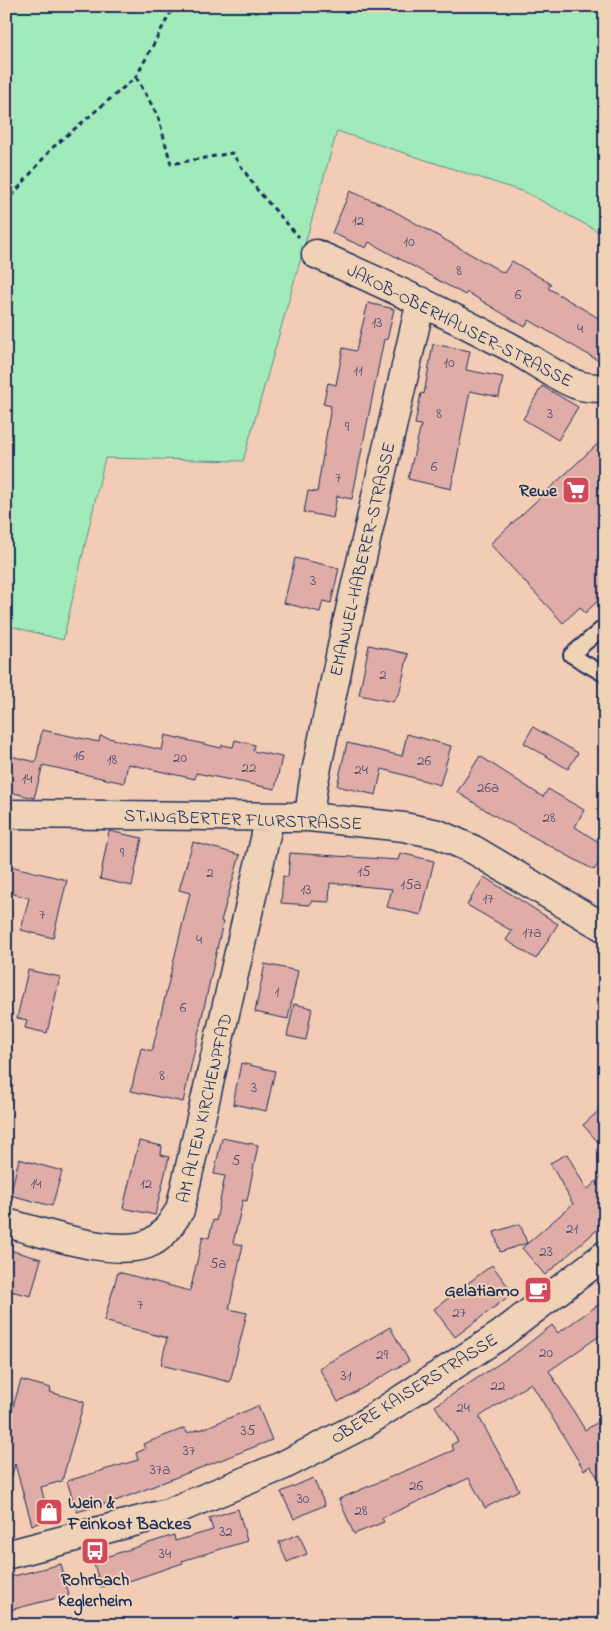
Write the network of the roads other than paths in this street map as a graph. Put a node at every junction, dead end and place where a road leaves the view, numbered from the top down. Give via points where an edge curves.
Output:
1 (316, 254) road end
2 (421, 301) junction
3 (605, 387) edge
4 (605, 626) edge
5 (605, 675) edge
6 (6, 814) edge
7 (270, 817) junction
8 (310, 817) junction
9 (605, 928) edge
10 (6, 1223) edge
11 (605, 1255) edge
12 (6, 1555) edge

1 - 2 street, JAKOB-OBERHAUSER-STRASSE
2 - 3 street, JAKOB-OBERHAUSER-STRASSE via 568,381 583,387
2 - 8 street, EMANUEL-HABERER-STRASSE via 345,632 313,786
4 - 5 lane via 571,655
6 - 7 street, ST.INGBERTER FLURSTRASSE
7 - 8 street, ST.INGBERTER FLURSTRASSE
7 - 10 street, AM ALTEN KIRCHENPFAD via 180,1210 167,1231 152,1242 132,1249 105,1247
8 - 9 street, ST.INGBERTER FLURSTRASSE via 363,821 438,834 474,850
11 - 12 street, OBERE KAISERSTRASSE via 499,1336 364,1424 282,1466 168,1513

